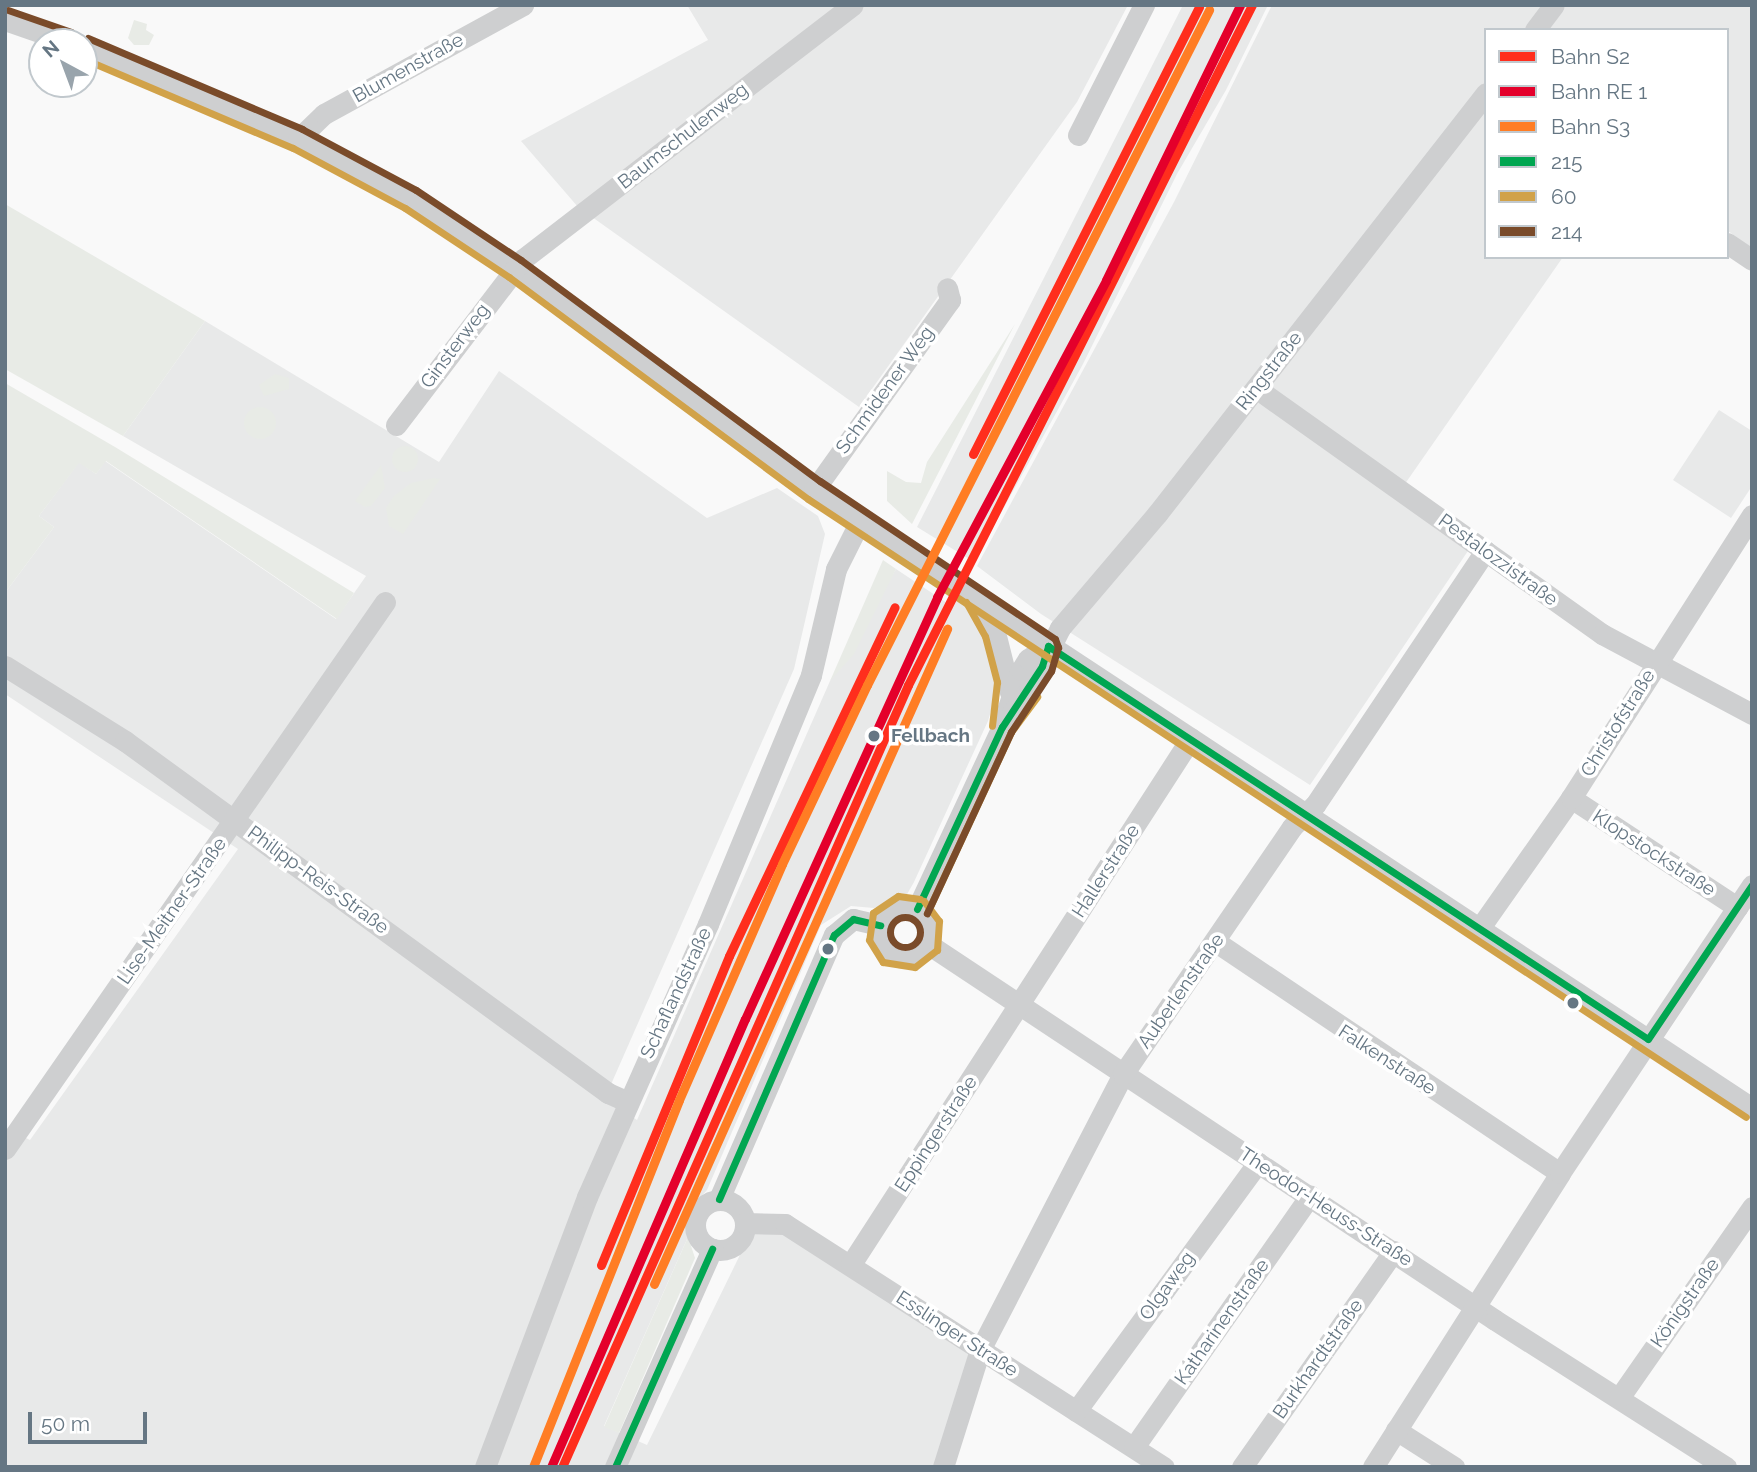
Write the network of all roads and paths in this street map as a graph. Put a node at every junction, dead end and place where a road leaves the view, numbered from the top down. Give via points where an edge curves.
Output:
1 (523, 5) edge
2 (1144, 5) edge
3 (1554, 5) edge
4 (846, 10) edge
5 (5, 20) edge
6 (28, 28) edge
7 (1537, 28) edge
8 (98, 54) edge
9 (1484, 96) edge
10 (1078, 135) dead end
11 (298, 139) junction
12 (1729, 244) edge
13 (1752, 260) edge
14 (514, 268) junction
15 (947, 288) dead end
16 (1256, 388) junction
17 (396, 425) dead end
18 (814, 490) junction
19 (1752, 514) edge
20 (861, 519) junction
21 (1485, 551) junction
22 (981, 600) junction
23 (385, 602) dead end
24 (1048, 646) junction
25 (1656, 662) junction
26 (5, 666) edge
27 (1010, 692) junction
28 (1752, 714) edge
29 (1002, 727) junction
30 (1191, 738) junction
31 (1571, 798) junction
32 (1304, 816) junction
33 (236, 820) junction
34 (1752, 885) edge
35 (1737, 907) junction
36 (917, 909) junction
37 (880, 925) junction
38 (1479, 929) junction
39 (1216, 942) junction
40 (928, 944) junction
41 (1020, 1004) junction
42 (1648, 1040) junction
43 (1123, 1074) junction
44 (626, 1101) junction
45 (1752, 1108) edge
46 (5, 1149) edge
47 (1258, 1162) junction
48 (1560, 1173) junction
49 (1310, 1196) junction
50 (719, 1199) junction
51 (1752, 1207) edge
52 (745, 1223) junction
53 (712, 1249) junction
54 (1394, 1251) junction
55 (851, 1264) junction
56 (1474, 1306) junction
57 (980, 1350) junction
58 (1619, 1398) junction
59 (1076, 1411) junction
60 (1396, 1430) junction
61 (1134, 1447) junction
62 (1702, 1460) edge
63 (485, 1467) edge
64 (615, 1467) edge
65 (943, 1467) edge
66 (1164, 1467) edge
67 (1242, 1467) edge
68 (1373, 1467) edge
69 (1454, 1467) edge
70 (1726, 1467) edge

1 - 11 street, Blumenstraße via 324,114
2 - 10 street
3 - 7 street
4 - 14 street, Baumschulenweg
5 - 6 street
8 - 11 street
9 - 16 street, Ringstraße
11 - 14 street via 410,199
12 - 13 street
14 - 17 street, Ginsterweg
14 - 18 street
15 - 18 street, Schmidener Weg via 950,300
16 - 21 street, Pestalozzistraße
16 - 24 street, Ringstraße
18 - 20 street
19 - 25 street, Christofstraße
20 - 22 street
20 - 44 street, Schaflandstraße via 836,569 811,675 708,924
21 - 25 street, Pestalozzistraße via 1602,634
21 - 32 street, Auberlenstraße
22 - 24 street
22 - 27 street via 995,632
23 - 33 street, Lise-Meitner-Straße
24 - 27 street via 1028,659
24 - 29 street via 1042,666
24 - 30 street
25 - 28 street, Pestalozzistraße
25 - 31 street, Christofstraße
26 - 33 street, Philipp-Reis-Straße via 125,741
27 - 29 street
29 - 36 street
30 - 32 street
30 - 41 street, Hallerstraße
31 - 35 street, Klopstockstraße
31 - 38 street, Christofstraße
32 - 38 street
32 - 39 street, Auberlenstraße via 1292,827
33 - 44 street, Philipp-Reis-Straße via 608,1093
33 - 46 street, Lise-Meitner-Straße
34 - 35 street
35 - 42 street
36 - 37 street via 893,909
36 - 40 street via 929,924
37 - 40 street via 883,946 896,957 913,957
37 - 50 street via 853,919 834,935
38 - 42 street
39 - 43 street, Auberlenstraße
39 - 48 street, Falkenstraße
40 - 41 street, Theodor-Heuss-Straße
41 - 43 street, Theodor-Heuss-Straße
41 - 55 street, Eppingerstraße
42 - 45 street
42 - 48 street
43 - 47 street, Theodor-Heuss-Straße
43 - 57 street, Auberlenstraße
44 - 63 street, Schaflandstraße via 544,1302
47 - 49 street, Theodor-Heuss-Straße
47 - 59 street, Olgaweg
48 - 56 street
49 - 54 street, Theodor-Heuss-Straße
49 - 61 street, Katharinenstraße
50 - 52 street via 739,1209
50 - 53 street via 705,1204 694,1224 699,1239
51 - 58 street, Königstraße
52 - 53 street via 735,1245
52 - 55 street, Esslinger Straße via 785,1224
53 - 64 street
54 - 56 street, Theodor-Heuss-Straße
54 - 67 street, Burkhardtstraße
55 - 57 street, Esslinger Straße
56 - 58 street, Theodor-Heuss-Straße
56 - 60 street
57 - 59 street, Esslinger Straße
57 - 65 street, Auberlenstraße
58 - 62 street, Theodor-Heuss-Straße
59 - 61 street, Esslinger Straße
60 - 68 street
60 - 69 street
61 - 66 street, Esslinger Straße
62 - 70 street, Theodor-Heuss-Straße

